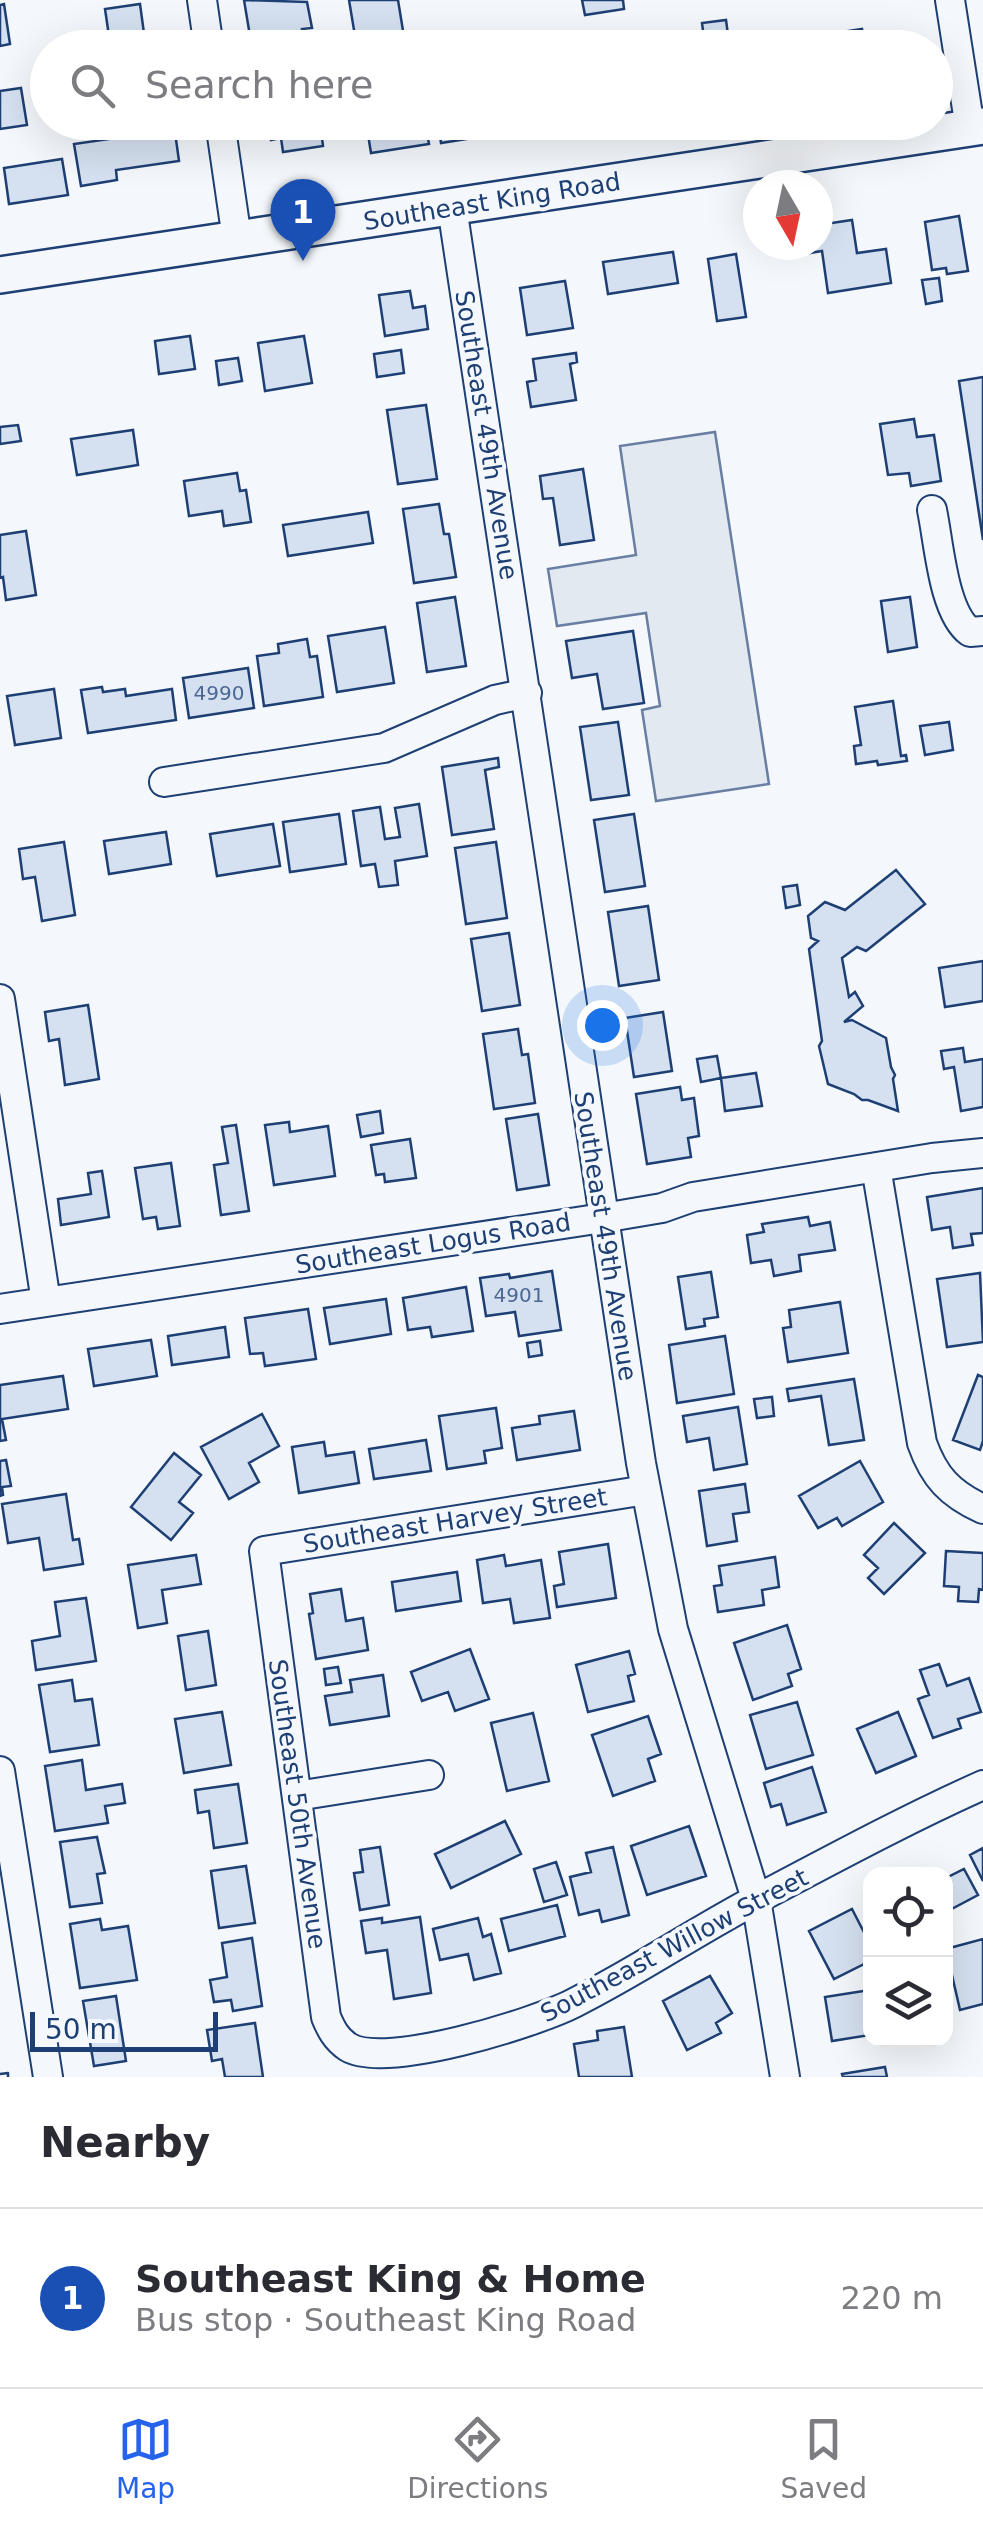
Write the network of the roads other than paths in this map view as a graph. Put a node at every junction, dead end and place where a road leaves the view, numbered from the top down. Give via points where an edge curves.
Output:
1 (202, 0) edge
2 (950, 0) edge
3 (206, 30) edge
4 (976, 127) edge
5 (223, 140) edge
6 (891, 140) edge
7 (452, 207) junction
8 (237, 239) junction
9 (0, 275) edge
10 (932, 510) dead end
11 (983, 631) edge
12 (526, 694) junction
13 (164, 782) dead end
14 (0, 999) edge
15 (983, 1153) edge
16 (876, 1167) junction
17 (602, 1218) junction
18 (46, 1302) junction
19 (0, 1309) edge
20 (646, 1490) junction
21 (983, 1509) edge
22 (264, 1551) joint
23 (0, 1772) edge
24 (428, 1775) dead end
25 (983, 1786) edge
26 (297, 1796) junction
27 (756, 1899) junction
28 (350, 2048) joint
29 (48, 2077) edge
30 (785, 2077) edge

1 - 3 street
2 - 4 street
5 - 8 street
6 - 7 main road, Southeast King Road
7 - 8 main road, Southeast King Road
7 - 12 street, Southeast 49th Avenue
8 - 9 main road, Southeast King Road
10 - 11 street via 952,610 970,632
12 - 13 street via 495,700 384,748
12 - 17 street, Southeast 49th Avenue
14 - 18 street
15 - 16 street, Southeast Logus Road
16 - 17 street, Southeast Logus Road
16 - 21 street via 922,1444 932,1470 955,1496
17 - 18 street, Southeast Logus Road
17 - 20 street, Southeast 49th Avenue
18 - 19 street, Southeast Logus Road
20 - 22 street, Southeast Harvey Street
20 - 27 street, Southeast 49th Avenue via 673,1629
22 - 26 street, Southeast 50th Avenue
23 - 29 street
24 - 26 street
25 - 27 street, Southeast Willow Street
26 - 28 street, Southeast 50th Avenue via 326,2017
27 - 28 street, Southeast Willow Street via 573,2004 520,2025 415,2049 369,2054
27 - 30 street, Southeast 49th Avenue

